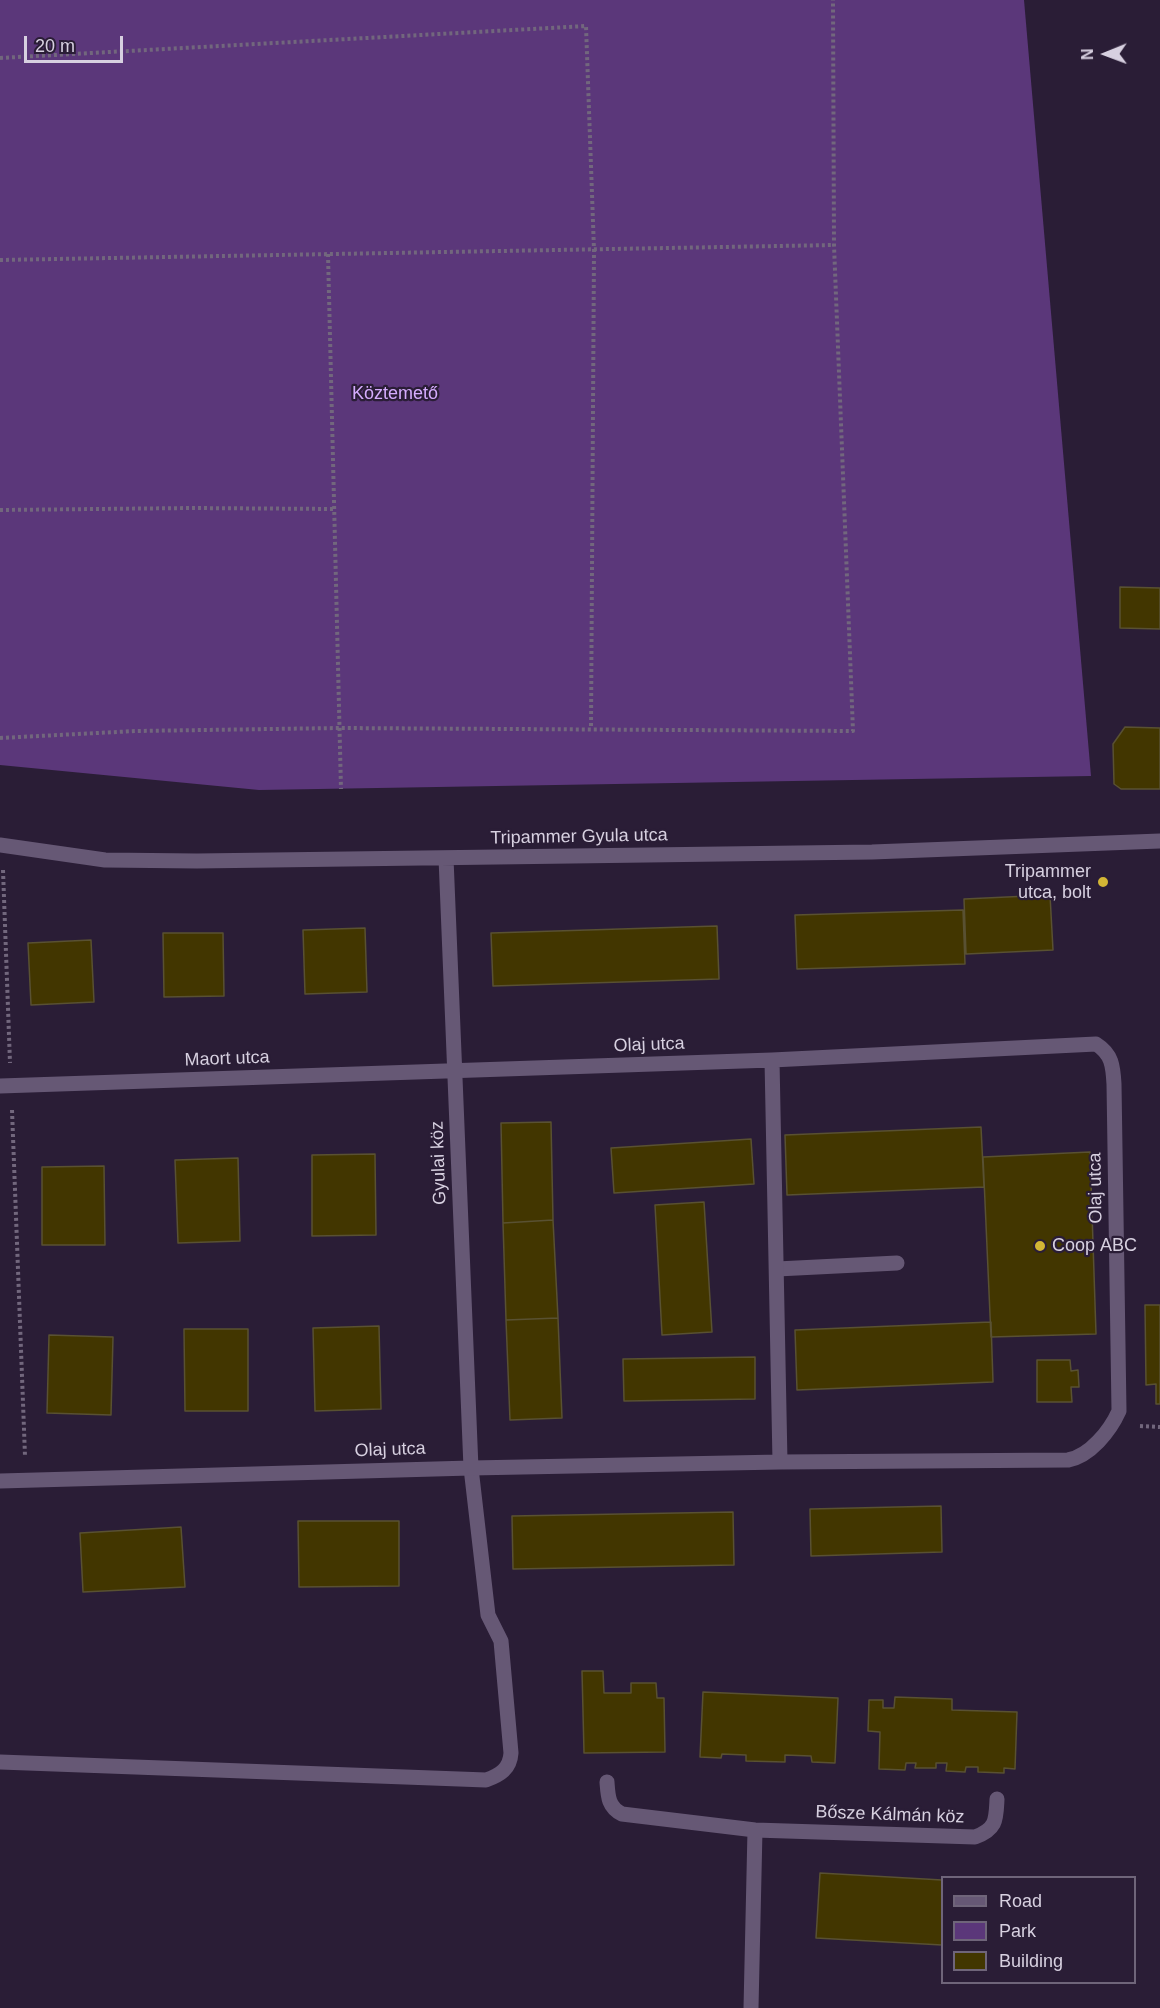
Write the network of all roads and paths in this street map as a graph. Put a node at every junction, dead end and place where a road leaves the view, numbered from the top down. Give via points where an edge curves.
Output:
1 (833, 0) edge
2 (0, 58) edge
3 (834, 245) junction
4 (594, 250) junction
5 (328, 254) junction
6 (0, 260) edge
7 (334, 509) junction
8 (0, 510) edge
9 (339, 728) junction
10 (591, 728) junction
11 (0, 738) edge
12 (341, 789) dead end
13 (1160, 841) edge
14 (1, 846) edge
15 (446, 858) junction
16 (772, 1060) junction
17 (455, 1071) junction
18 (5, 1086) edge
19 (897, 1263) dead end
20 (777, 1269) junction
21 (780, 1462) junction
22 (471, 1468) junction
23 (0, 1481) edge
24 (25, 1481) junction
25 (0, 1762) edge
26 (606, 1782) dead end
27 (997, 1799) dead end
28 (755, 1830) junction
29 (751, 2008) edge

1 - 3 path
2 - 4 path via 586,26
3 - 4 path
3 - 10 path via 853,731
4 - 5 path
4 - 10 path
5 - 6 path
5 - 7 path
7 - 8 path
7 - 9 path
9 - 10 path
9 - 11 path
9 - 12 path
13 - 15 street, Tripammer Gyula utca via 872,852
14 - 15 street, Tripammer Gyula utca via 105,860
14 - 18 path
15 - 17 street, Gyulai köz
16 - 17 street, Olaj utca
16 - 20 street
16 - 21 street, Olaj utca via 1090,1043 1104,1049 1110,1057 1114,1095 1119,1411 1101,1438 1068,1460
17 - 18 street, Maort utca
17 - 22 street, Gyulai köz
18 - 24 path
19 - 20 street
20 - 21 street
21 - 22 street, Olaj utca
22 - 24 street, Olaj utca
22 - 25 street, Gyulai köz via 488,1615 501,1641 511,1753 505,1770 496,1776 486,1780
23 - 24 street, Olaj utca
26 - 28 street, Bősze Kálmán köz via 609,1802 622,1814
27 - 28 street, Bősze Kálmán köz via 994,1824 975,1837
28 - 29 street

